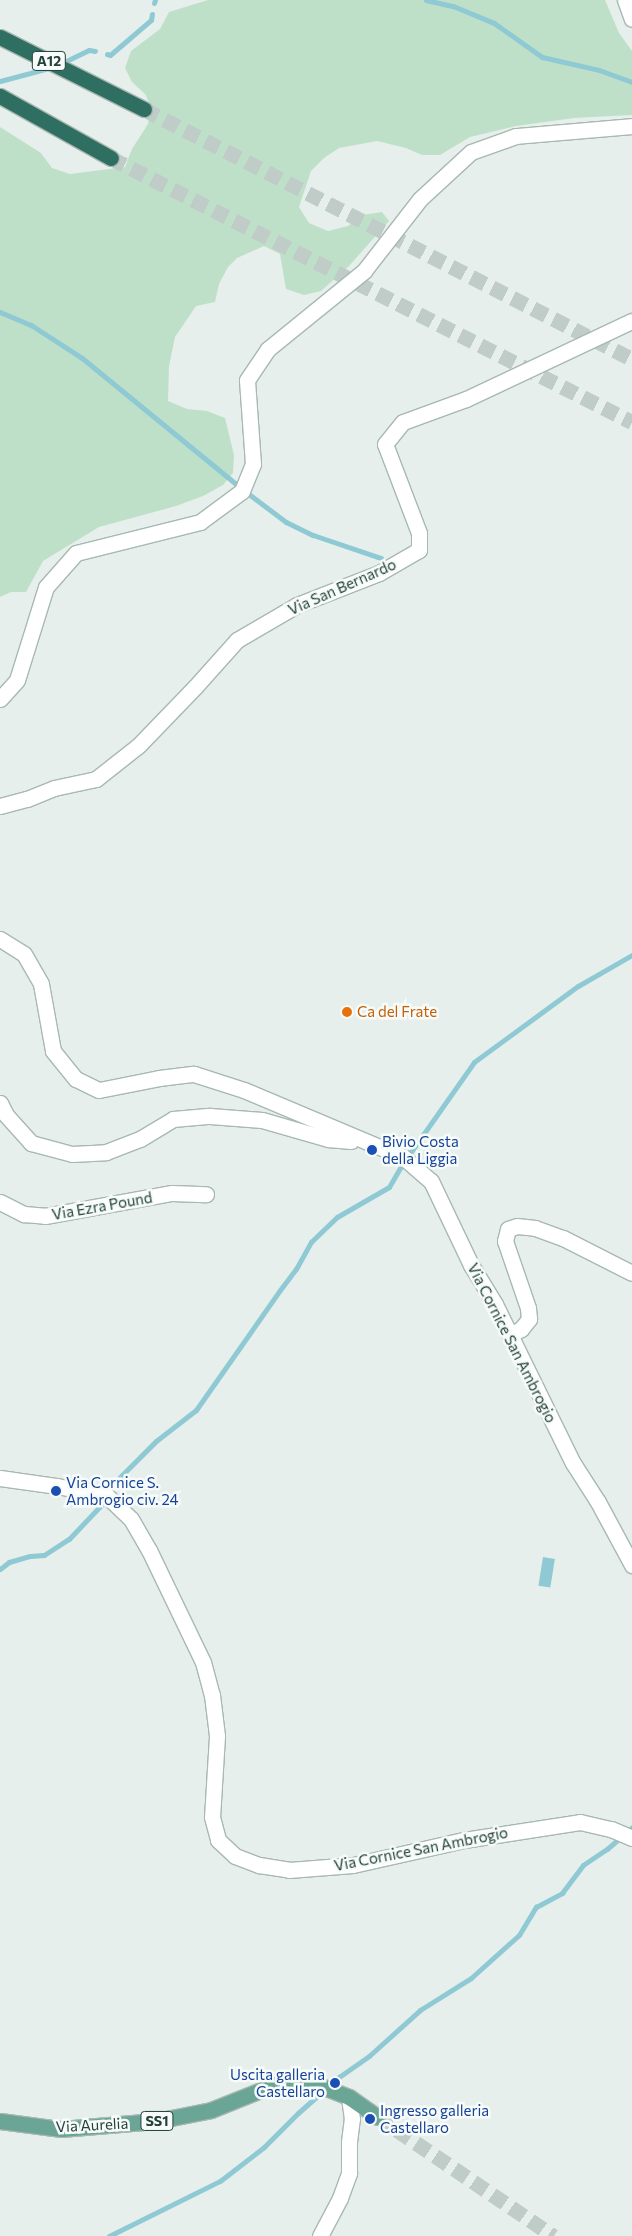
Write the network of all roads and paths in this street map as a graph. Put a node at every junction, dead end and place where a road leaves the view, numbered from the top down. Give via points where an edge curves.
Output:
1 (625, 0) edge
2 (632, 19) edge
3 (0, 37) edge
4 (0, 96) edge
5 (144, 108) tunnel mouth
6 (632, 126) edge
7 (111, 158) tunnel mouth
8 (632, 321) edge
9 (0, 699) edge
10 (0, 806) edge
11 (0, 939) edge
12 (0, 1103) edge
13 (370, 1143) junction
14 (206, 1194) dead end
15 (0, 1202) edge
16 (632, 1273) edge
17 (510, 1335) junction
18 (0, 1478) edge
19 (632, 1565) edge
20 (632, 1838) edge
21 (342, 2094) junction
22 (378, 2117) tunnel mouth
23 (0, 2121) edge
24 (320, 2236) edge

1 - 2 street
3 - 5 highway, A12
4 - 7 highway
6 - 9 street via 516,136 471,152 420,199 364,271 268,348 247,380 253,464 242,491 200,522 76,553 46,587 17,680
8 - 10 street, Via San Bernardo via 466,399 403,422 385,444 419,533 419,550 380,573 297,605 237,640 138,746 96,779 54,788
11 - 13 street, Via Cornice San Ambrogio via 24,954 41,984 53,1051 76,1079 99,1090 194,1074 244,1090
12 - 13 street, Via Cornice San Ambrogio via 6,1115 32,1143 72,1154 106,1152 140,1139 173,1119 210,1116 262,1120 328,1139
13 - 17 street, Via Cornice San Ambrogio via 403,1157 431,1181
14 - 15 street, Via Ezra Pound via 172,1193 45,1216 24,1214
16 - 17 street via 563,1238 535,1228 517,1226 508,1229 505,1241 529,1319
17 - 19 street, Via Cornice San Ambrogio via 573,1463
18 - 20 street, Via Cornice San Ambrogio via 107,1496 131,1519 203,1662 212,1695 217,1736 212,1817 218,1840 235,1856 259,1866 289,1870 353,1865 508,1831 580,1822
21 - 22 main road, Via Aurelia / SS1
21 - 23 main road, Via Aurelia / SS1 via 308,2081 281,2082 211,2110 156,2121 61,2129
21 - 24 street via 352,2120 349,2173

